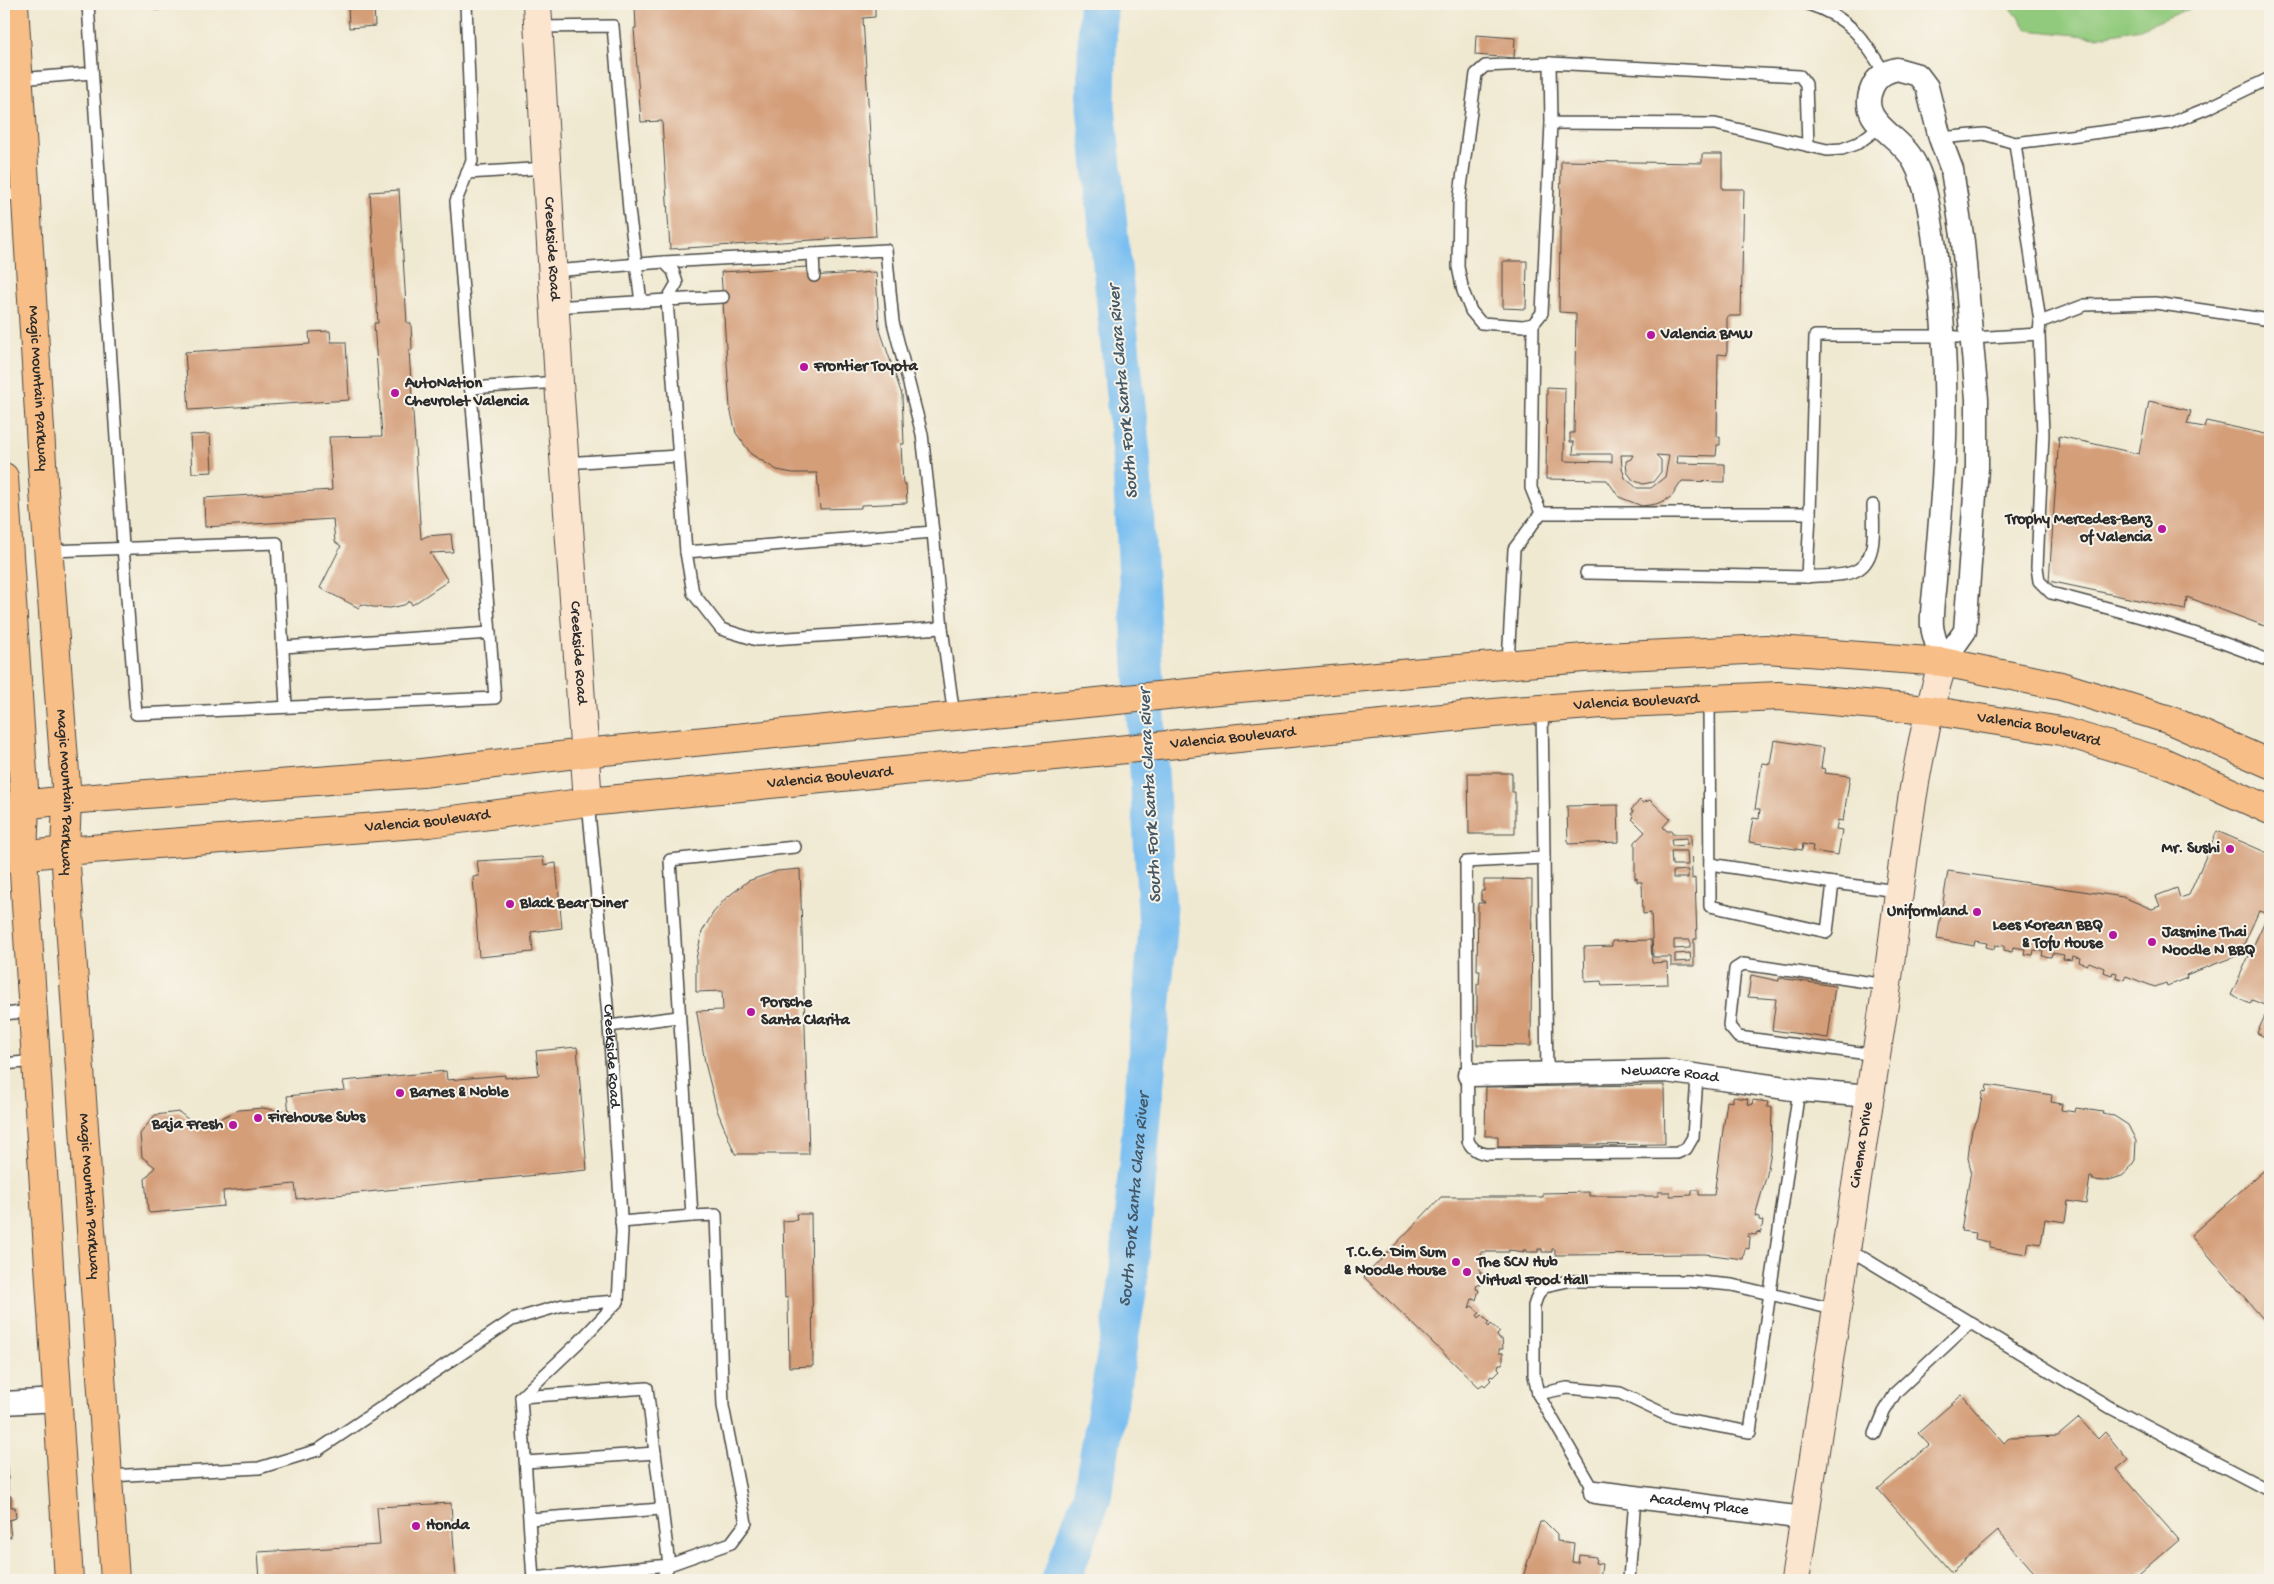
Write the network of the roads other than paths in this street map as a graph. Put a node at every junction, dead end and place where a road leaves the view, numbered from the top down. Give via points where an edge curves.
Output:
1 (14, 4) edge
2 (88, 4) edge
3 (466, 4) edge
4 (1808, 4) edge
5 (538, 15) edge
6 (1550, 63) junction
7 (1884, 72) junction
8 (92, 73) junction
9 (2270, 78) edge
10 (19, 79) junction
11 (1551, 123) junction
12 (1880, 127) junction
13 (1940, 138) junction
14 (2015, 144) junction
15 (1808, 146) junction
16 (1910, 154) junction
17 (547, 168) junction
18 (467, 173) junction
19 (15, 194) edge
20 (813, 254) junction
21 (664, 262) junction
22 (637, 264) junction
23 (553, 272) junction
24 (814, 276) dead end
25 (723, 297) dead end
26 (667, 300) junction
27 (641, 302) junction
28 (554, 307) junction
29 (2270, 320) edge
30 (2040, 322) junction
31 (1533, 324) junction
32 (2040, 334) junction
33 (1944, 336) junction
34 (1972, 338) junction
35 (559, 382) junction
36 (470, 388) junction
37 (678, 456) junction
38 (564, 463) junction
39 (4, 477) edge
40 (1873, 505) dead end
41 (1542, 513) junction
42 (1810, 513) junction
43 (933, 532) junction
44 (123, 547) junction
45 (50, 551) junction
46 (686, 552) junction
47 (1586, 574) dead end
48 (1807, 576) junction
49 (942, 628) junction
50 (490, 633) junction
51 (283, 647) junction
52 (2270, 661) edge
53 (1943, 662) junction
54 (1508, 664) junction
55 (1709, 699) junction
56 (286, 706) junction
57 (1542, 709) junction
58 (1928, 710) junction
59 (954, 716) junction
60 (584, 753) junction
61 (2270, 764) edge
62 (67, 800) junction
63 (588, 802) junction
64 (14, 806) edge
65 (2270, 810) edge
66 (795, 847) dead end
67 (65, 851) junction
68 (13, 858) edge
69 (1544, 858) junction
70 (1710, 864) junction
71 (1833, 883) junction
72 (1898, 891) junction
73 (1887, 985) junction
74 (32, 1011) junction
75 (4, 1014) edge
76 (678, 1017) junction
77 (608, 1026) junction
78 (1876, 1055) junction
79 (35, 1061) junction
80 (4, 1064) edge
81 (1548, 1074) junction
82 (1469, 1075) junction
83 (1697, 1077) junction
84 (1799, 1090) junction
85 (1870, 1096) junction
86 (692, 1216) junction
87 (622, 1222) junction
88 (1847, 1248) junction
89 (1771, 1295) junction
90 (618, 1302) junction
91 (1837, 1310) junction
92 (1970, 1324) junction
93 (1538, 1394) junction
94 (520, 1396) junction
95 (57, 1400) junction
96 (4, 1403) edge
97 (1875, 1434) dead end
98 (655, 1453) junction
99 (526, 1462) junction
100 (109, 1476) junction
101 (2270, 1491) edge
102 (1595, 1492) joint
103 (1635, 1496) junction
104 (661, 1509) junction
105 (1804, 1518) junction
106 (530, 1519) junction
107 (669, 1565) junction
108 (533, 1579) edge
109 (69, 1580) edge
110 (115, 1580) edge
111 (661, 1580) edge
112 (1629, 1580) edge
113 (1795, 1580) edge

1 - 10 main road, Magic Mountain Parkway
2 - 8 lane
3 - 18 lane via 472,161
4 - 7 lane via 1848,23 1864,40
5 - 17 street, Creekside Road
5 - 22 lane via 613,26 629,210
6 - 11 lane
6 - 15 lane via 1800,76 1806,84
6 - 31 lane via 1485,66 1476,74 1459,202 1458,268 1471,311 1481,323
7 - 12 street via 1875,80 1869,103
7 - 13 street via 1897,69 1918,75 1927,87
8 - 10 lane
8 - 44 lane
9 - 14 lane via 2170,123
10 - 19 main road, Magic Mountain Parkway
11 - 15 lane via 1715,124
11 - 31 lane via 1542,313
12 - 15 lane via 1858,143 1842,149
12 - 16 street
13 - 14 lane via 1984,134
13 - 16 street via 1928,148
13 - 34 street via 1952,170
14 - 30 lane
16 - 33 street via 1928,202
17 - 18 lane
17 - 23 street, Creekside Road
18 - 36 lane via 456,202
19 - 45 main road, Magic Mountain Parkway
20 - 21 lane
20 - 24 lane
20 - 43 lane via 886,250 893,322 922,434
21 - 22 lane
21 - 26 lane via 673,271 677,283
22 - 23 lane
22 - 27 lane
23 - 28 street, Creekside Road
25 - 26 lane
26 - 27 lane
26 - 37 lane
27 - 28 lane
28 - 35 street, Creekside Road
29 - 30 lane via 2155,303 2085,305
30 - 32 lane
31 - 41 lane via 1531,488
32 - 34 lane
32 - 52 lane via 2043,434 2039,582 2051,593 2166,623
33 - 34 lane
33 - 42 lane via 1815,336
33 - 53 street via 1944,463 1932,626
34 - 53 street via 1978,468 1965,631
35 - 36 lane
35 - 38 street, Creekside Road
36 - 50 lane
37 - 38 lane
37 - 46 lane
38 - 60 street, Creekside Road
39 - 64 main road
40 - 48 lane via 1873,545 1867,559 1854,571
41 - 42 lane
41 - 54 lane via 1514,549
42 - 48 lane
43 - 46 lane
43 - 49 lane
44 - 45 lane
44 - 51 lane via 277,543
44 - 56 lane via 136,714
45 - 62 main road, Magic Mountain Parkway
46 - 49 lane via 693,593 721,629 757,640
47 - 48 lane
49 - 59 lane
50 - 51 lane
50 - 56 lane via 495,698
51 - 56 lane
53 - 54 main road via 1766,649
53 - 58 street, Cinema Drive
53 - 61 main road via 2061,686 2170,720
54 - 59 main road
55 - 57 main road, Valencia Boulevard
55 - 58 main road, Valencia Boulevard via 1779,696
55 - 70 lane
57 - 63 main road, Valencia Boulevard
57 - 69 lane
58 - 65 main road, Valencia Boulevard via 2061,731 2163,762
58 - 72 street, Cinema Drive
59 - 60 main road
60 - 62 main road via 412,774
60 - 63 street, Creekside Road
62 - 64 main road
62 - 67 main road, Magic Mountain Parkway
63 - 67 main road, Valencia Boulevard via 429,823
63 - 77 lane, Creekside Road
64 - 68 main road
66 - 76 lane via 670,860
67 - 68 main road, Valencia Boulevard
67 - 100 main road, Magic Mountain Parkway
68 - 74 main road
69 - 81 lane
69 - 82 lane via 1466,862
70 - 71 lane
70 - 71 lane via 1710,906 1828,932
71 - 72 lane
72 - 73 street, Cinema Drive
73 - 78 street, Cinema Drive
73 - 78 lane via 1743,964 1735,969 1729,1026 1738,1037
74 - 75 lane
74 - 79 main road
76 - 77 lane
76 - 86 lane
77 - 87 lane, Creekside Road
78 - 85 street, Cinema Drive
79 - 80 lane
79 - 95 main road
81 - 82 street, Newacre Road
81 - 83 street, Newacre Road via 1666,1071
82 - 83 lane via 1468,1141 1478,1152 1486,1154 1677,1154 1686,1149 1693,1137
83 - 84 street, Newacre Road
84 - 85 street, Newacre Road
84 - 89 lane
85 - 88 street, Cinema Drive
86 - 87 lane
86 - 107 lane via 716,1215 723,1406 746,1523 731,1543
87 - 90 lane, Creekside Road
88 - 91 street, Cinema Drive
88 - 92 lane
89 - 91 lane
89 - 93 lane via 1732,1285 1688,1281 1568,1281 1545,1286 1534,1306 1534,1374
89 - 93 lane via 1750,1432 1673,1418 1620,1393 1567,1388
90 - 94 lane
90 - 100 lane via 563,1305 512,1320 318,1450 259,1468
91 - 105 street, Cinema Drive
92 - 97 lane via 1896,1392
92 - 101 lane via 2111,1408
93 - 102 lane
94 - 98 lane via 647,1388
94 - 99 lane
95 - 96 street
95 - 109 main road
98 - 99 lane
98 - 104 lane
99 - 106 lane
100 - 110 main road, Magic Mountain Parkway
102 - 103 street, Academy Place
103 - 105 street, Academy Place
103 - 112 lane
104 - 106 lane
104 - 107 lane
105 - 113 street, Cinema Drive
106 - 108 lane
107 - 108 lane
107 - 111 lane

